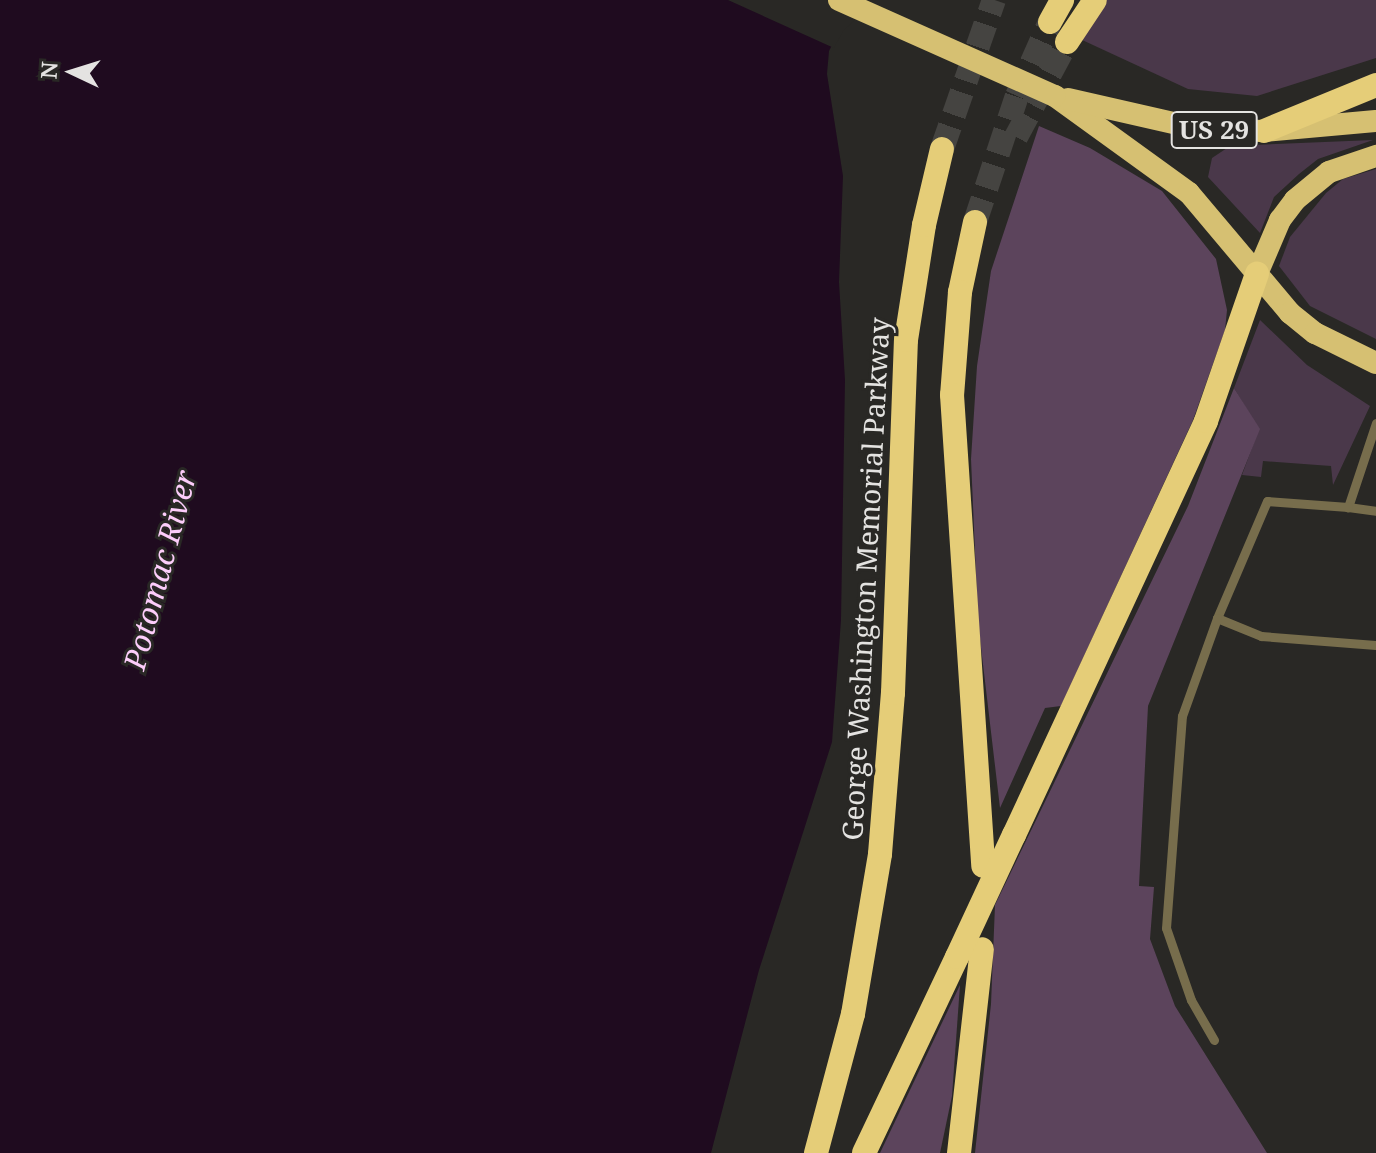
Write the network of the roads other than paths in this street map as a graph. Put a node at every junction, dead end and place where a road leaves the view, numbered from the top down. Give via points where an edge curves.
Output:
1 (839, 0) edge
2 (1062, 0) edge
3 (1095, 0) edge
4 (1050, 22) tunnel mouth
5 (1067, 42) tunnel mouth
6 (1376, 85) edge
7 (1055, 96) junction
8 (1376, 121) edge
9 (1264, 131) junction
10 (942, 149) tunnel mouth
11 (1376, 156) edge
12 (975, 222) tunnel mouth
13 (1257, 274) junction
14 (1376, 363) edge
15 (1376, 423) edge
16 (1348, 507) junction
17 (1376, 511) edge
18 (1217, 618) junction
19 (1376, 645) edge
20 (983, 866) dead end
21 (982, 949) dead end
22 (1214, 1040) dead end
23 (816, 1153) edge
24 (864, 1153) edge
25 (959, 1153) edge

1 - 7 highway, US 29, bridge
2 - 4 highway
3 - 5 highway
6 - 9 highway
7 - 9 highway, US 29 via 1170,125
7 - 13 highway, US 29 via 1189,193
8 - 9 highway, US 29
10 - 23 highway, George Washington Memorial Parkway via 906,340 892,721 880,854 850,1028
11 - 13 highway via 1329,172 1295,200 1280,220
12 - 20 highway via 960,292 952,395
13 - 14 highway, US 29 via 1315,333
13 - 24 highway, bridge via 1206,421
15 - 16 lane
16 - 17 lane
16 - 18 lane via 1267,501
18 - 19 lane via 1261,636
18 - 22 lane via 1182,716 1166,928 1191,1000
21 - 25 highway

